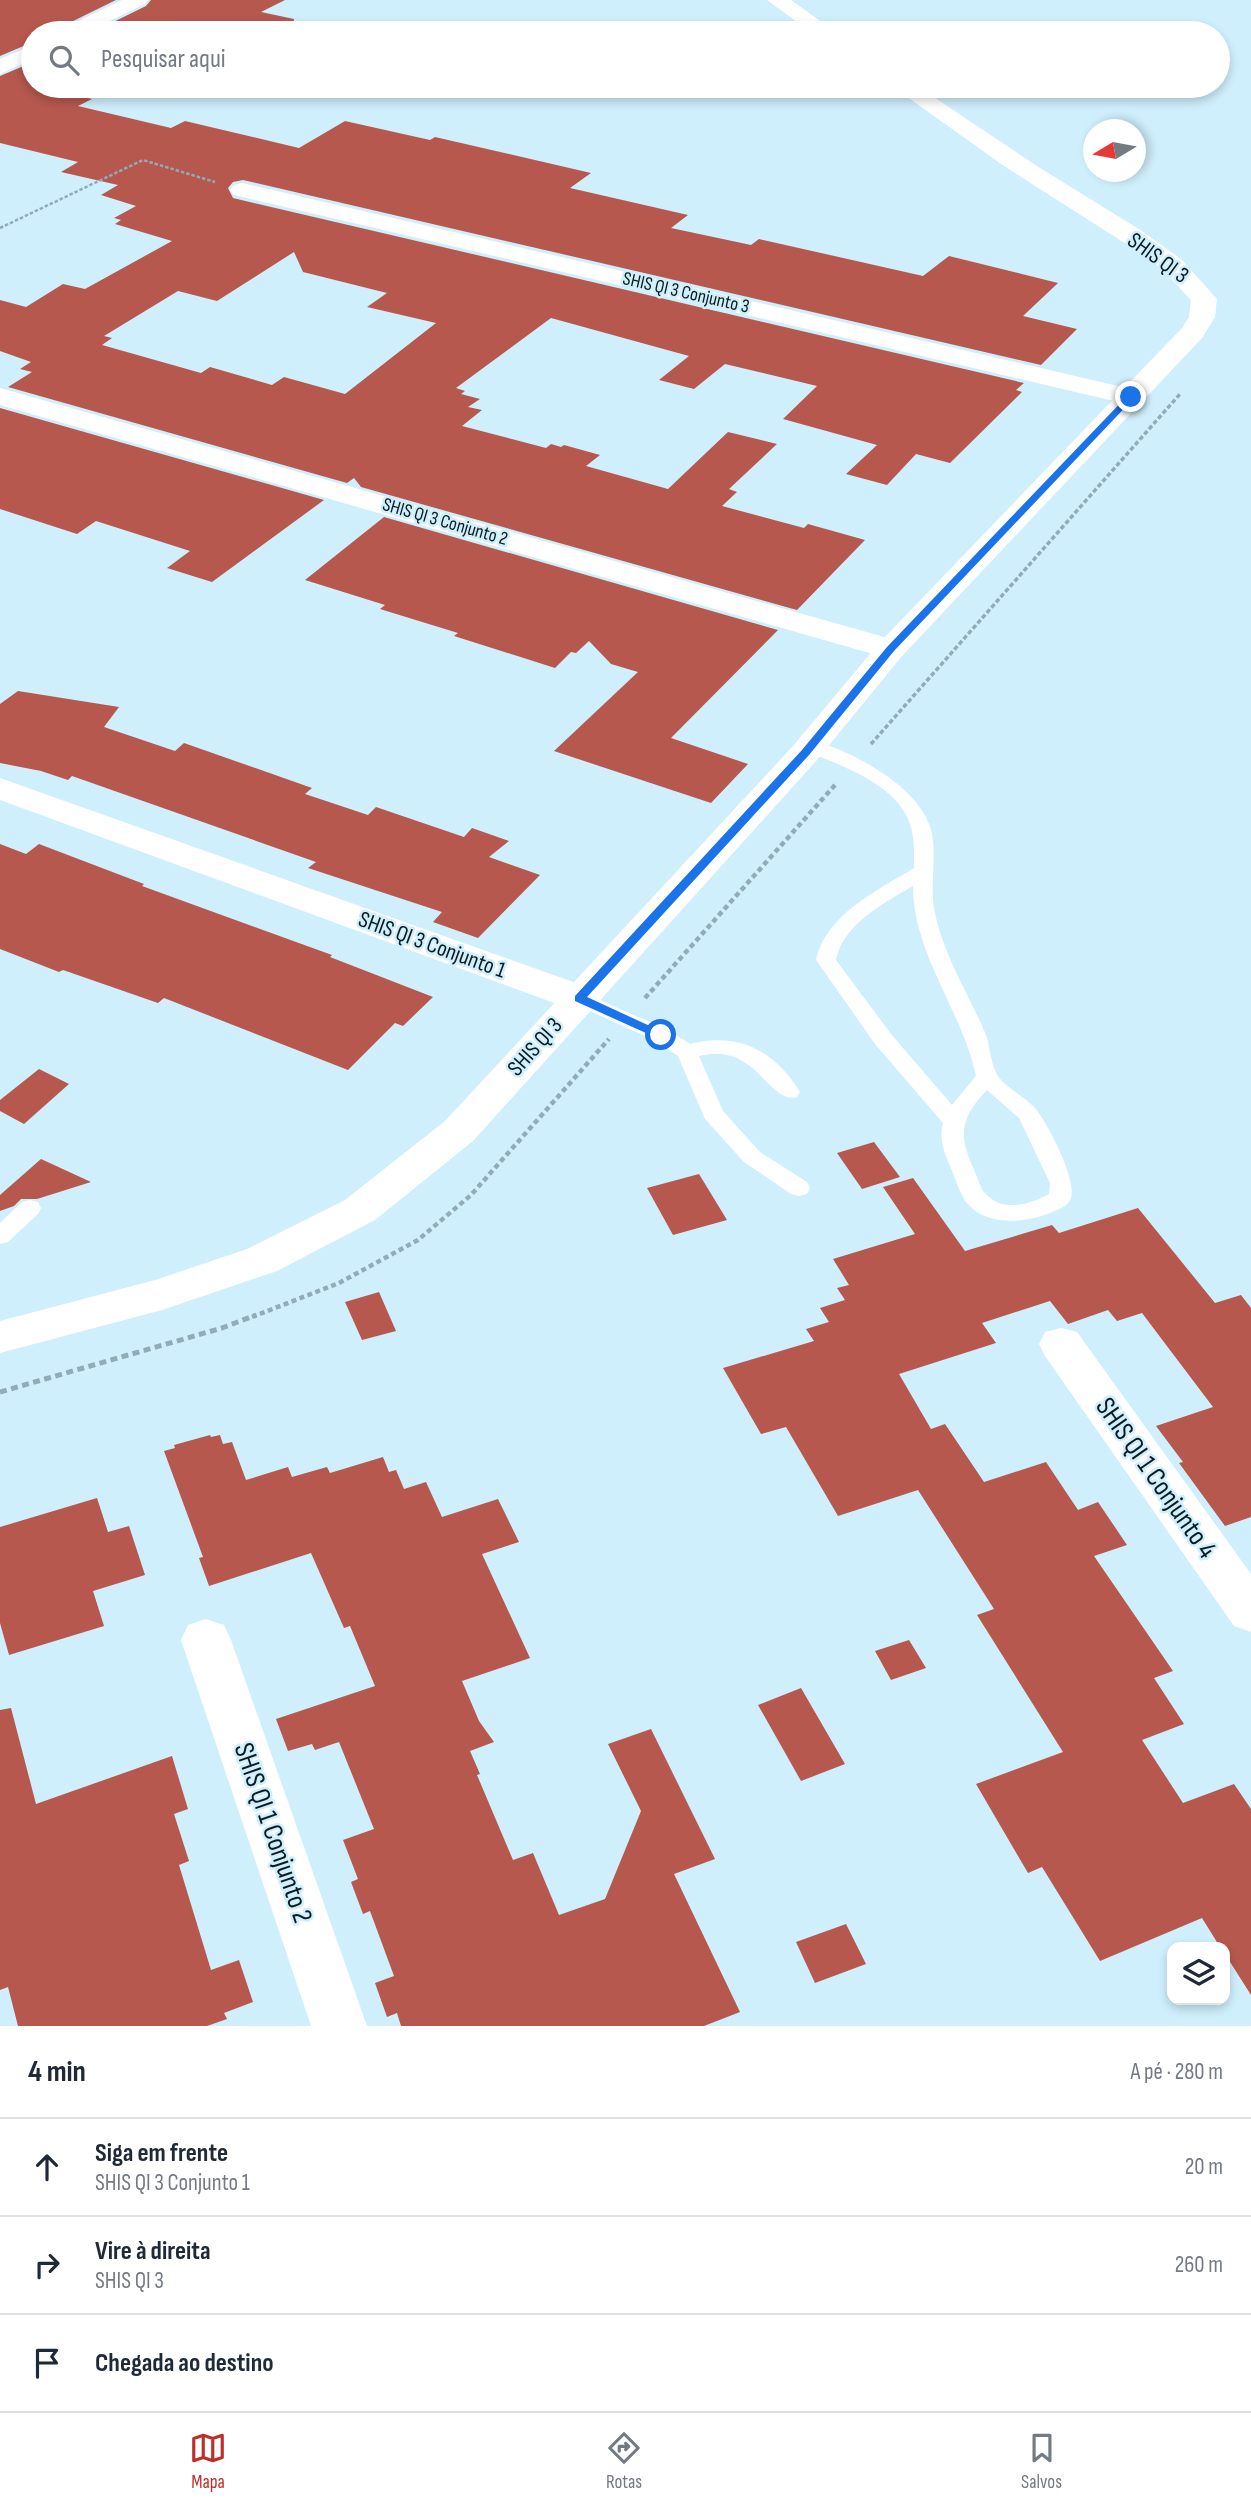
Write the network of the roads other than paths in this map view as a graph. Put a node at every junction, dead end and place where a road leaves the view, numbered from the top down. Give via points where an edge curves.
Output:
1 (138, 0) edge
2 (777, 0) edge
3 (94, 21) edge
4 (808, 21) edge
5 (21, 57) edge
6 (0, 67) edge
7 (921, 98) edge
8 (242, 190) road end
9 (0, 396) edge
10 (1131, 397) junction
11 (891, 649) junction
12 (811, 746) junction
13 (0, 788) edge
14 (923, 871) junction
15 (579, 998) junction
16 (687, 1052) junction
17 (987, 1078) junction
18 (789, 1092) dead end
19 (955, 1122) junction
20 (799, 1188) dead end
21 (30, 1208) dead end
22 (0, 1236) edge
23 (0, 1338) edge
24 (1061, 1345) dead end
25 (1251, 1612) edge
26 (206, 1640) dead end
27 (339, 2026) edge

1 - 3 street
2 - 4 street
5 - 6 street
7 - 10 street, SHIS QI 3 via 1191,280 1204,299 1202,317
8 - 10 street, SHIS QI 3 Conjunto 3
9 - 11 street, SHIS QI 3 Conjunto 2
10 - 11 street, SHIS QI 3
11 - 12 street, SHIS QI 3
12 - 14 lane via 853,765 906,800 921,828
12 - 15 street, SHIS QI 3
13 - 15 street, SHIS QI 3 Conjunto 1
14 - 17 lane via 924,908 932,942 985,1062
14 - 19 lane via 869,905 833,940 826,960 883,1039
15 - 16 lane, SHIS QI 3 Conjunto 1 via 661,1035
15 - 23 street, SHIS QI 3 via 459,1131 360,1210 262,1261
16 - 18 lane via 711,1044 753,1054
16 - 20 lane via 713,1114 751,1157
17 - 19 lane via 972,1091
17 - 19 lane via 1027,1113 1062,1183 1059,1198 1043,1208 1013,1214 975,1197 955,1154
21 - 22 lane
24 - 25 street, SHIS QI 1 Conjunto 4
26 - 27 street, SHIS QI 1 Conjunto 2

